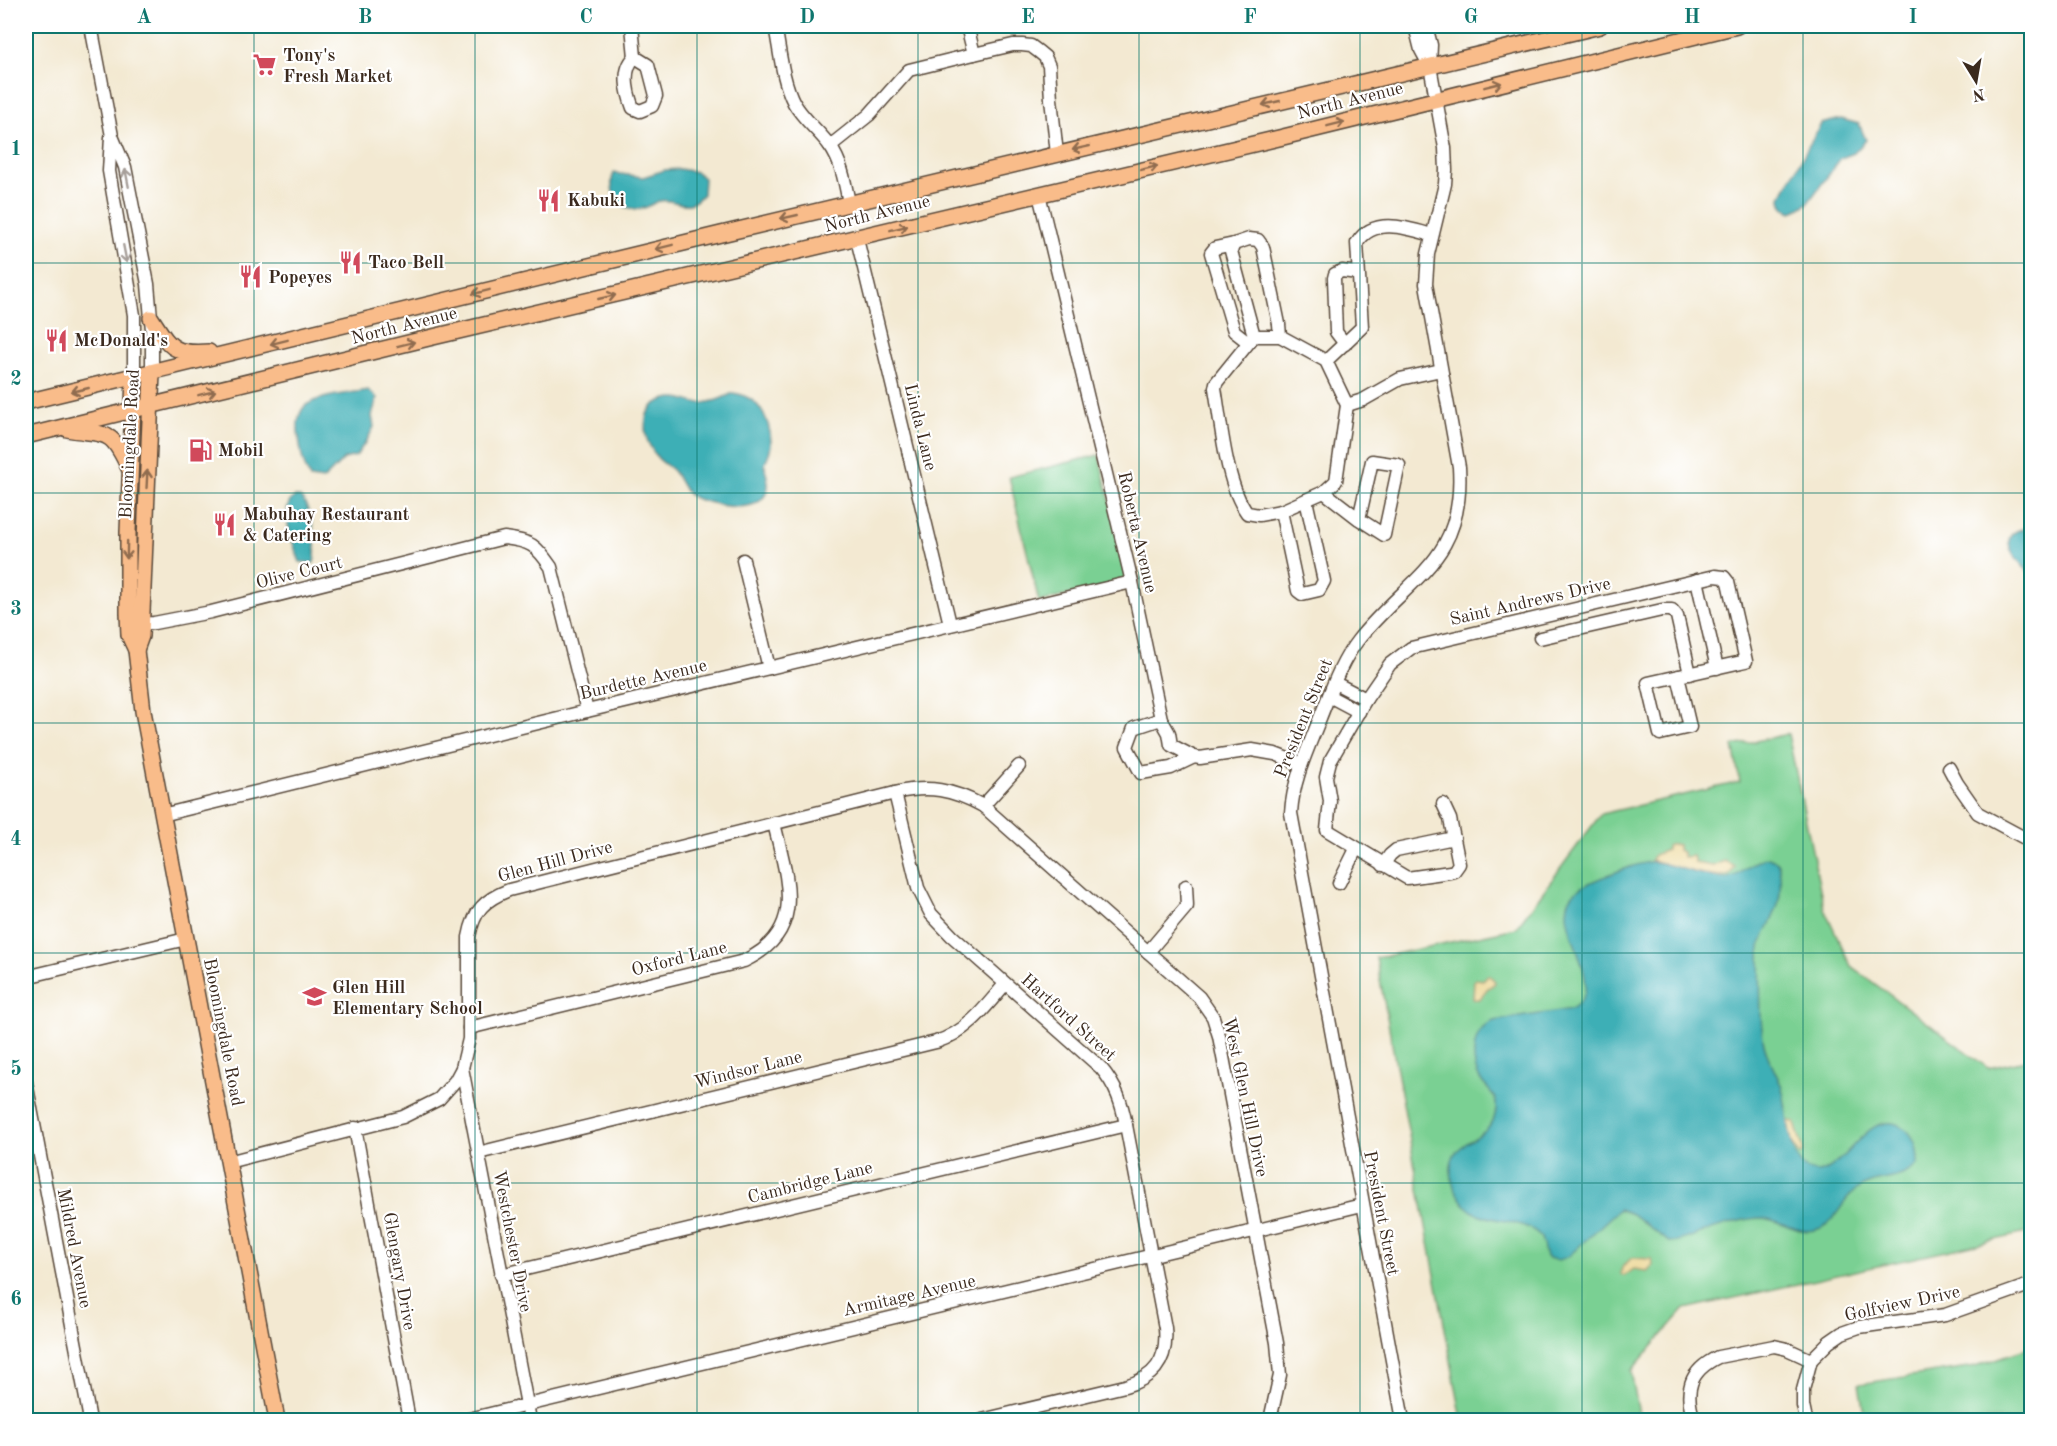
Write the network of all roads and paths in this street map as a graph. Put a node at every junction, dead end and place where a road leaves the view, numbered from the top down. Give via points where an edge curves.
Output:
1 (91, 26) edge
2 (632, 26) edge
3 (775, 26) edge
4 (967, 26) edge
5 (1415, 26) edge
6 (1426, 26) edge
7 (1600, 26) edge
8 (1737, 26) edge
9 (974, 54) junction
10 (635, 57) dead end
11 (1430, 66) junction
12 (1436, 99) junction
13 (112, 136) junction
14 (830, 146) junction
15 (1058, 154) junction
16 (1039, 194) junction
17 (849, 203) junction
18 (1432, 236) junction
19 (857, 238) junction
20 (1234, 244) junction
21 (1358, 273) junction
22 (151, 318) junction
23 (1280, 336) junction
24 (1251, 339) junction
25 (1345, 344) junction
26 (245, 350) junction
27 (1326, 361) junction
28 (1441, 370) junction
29 (152, 373) junction
30 (134, 377) junction
31 (26, 402) edge
32 (1347, 405) junction
33 (150, 406) junction
34 (133, 411) junction
35 (60, 428) junction
36 (26, 436) edge
37 (130, 470) junction
38 (1324, 492) junction
39 (1306, 500) junction
40 (1281, 511) junction
41 (1359, 519) junction
42 (743, 560) dead end
43 (1697, 580) junction
44 (1132, 582) junction
45 (141, 624) junction
46 (950, 624) junction
47 (1540, 638) dead end
48 (136, 650) junction
49 (769, 668) junction
50 (1717, 668) junction
51 (1684, 675) junction
52 (1335, 683) junction
53 (1329, 696) junction
54 (1366, 699) junction
55 (586, 711) junction
56 (1359, 712) junction
57 (1161, 719) junction
58 (1194, 757) junction
59 (1301, 764) junction
60 (1019, 766) dead end
61 (1950, 768) dead end
62 (895, 793) junction
63 (1443, 804) dead end
64 (983, 806) junction
65 (162, 815) junction
66 (774, 823) junction
67 (1454, 838) junction
68 (2031, 842) edge
69 (1356, 849) junction
70 (1383, 865) junction
71 (1339, 883) dead end
72 (1186, 886) dead end
73 (186, 939) junction
74 (1148, 951) junction
75 (26, 977) edge
76 (1005, 984) junction
77 (469, 1028) junction
78 (462, 1068) junction
79 (26, 1082) edge
80 (1126, 1125) junction
81 (355, 1128) junction
82 (478, 1153) junction
83 (228, 1162) junction
84 (1362, 1205) junction
85 (1255, 1231) junction
86 (1151, 1256) junction
87 (501, 1275) junction
88 (2031, 1284) edge
89 (1810, 1360) junction
90 (526, 1405) junction
91 (90, 1420) edge
92 (278, 1420) edge
93 (409, 1420) edge
94 (465, 1420) edge
95 (530, 1420) edge
96 (982, 1420) edge
97 (1270, 1420) edge
98 (1403, 1420) edge
99 (1694, 1420) edge
100 (1806, 1420) edge

1 - 13 street, Bloomingdale Road
2 - 10 street
3 - 14 street via 789,93
4 - 9 street
5 - 11 street, President Street
6 - 11 street, President Street via 1431,45
7 - 11 main road, North Avenue
12 -> 8 main road, North Avenue
9 - 14 street via 909,70 869,115
9 - 15 street via 1022,45 1031,46 1044,57 1049,66
11 - 12 street, President Street
11 -> 15 main road, North Avenue
16 -> 12 main road, North Avenue
12 - 18 street, President Street via 1446,170
22 -> 13 street, Bloomingdale Road via 125,167
13 -> 30 street, Bloomingdale Road via 109,171 134,315
14 - 17 street via 843,172
15 - 17 main road, North Avenue
19 -> 16 main road, North Avenue
16 - 44 street, Roberta Avenue
17 -> 26 main road, North Avenue
18 - 21 street via 1396,226 1371,229 1358,243
18 - 28 street, President Street via 1426,284
33 -> 19 main road, North Avenue
19 - 46 street, Linda Lane
20 - 23 street via 1249,239 1258,240 1263,247
20 - 24 street via 1231,250
20 - 24 street via 1215,248 1211,253 1234,331
21 - 25 street via 1362,327
21 - 25 street via 1342,271 1334,278 1336,332
22 - 26 main road via 168,344 181,352
22 - 29 street, Bloomingdale Road
23 - 24 street
23 - 27 street
24 - 40 street via 1216,383 1224,442 1239,503 1247,513
25 - 27 street
26 - 29 main road, North Avenue
27 - 32 street
28 - 32 street via 1400,379
28 - 52 street, President Street via 1459,467 1460,495 1452,530 1436,559 1359,640 1346,657
29 - 30 main road, North Avenue
29 - 33 main road, Bloomingdale Road
30 -> 31 main road, North Avenue
30 - 34 main road, Bloomingdale Road
32 - 38 street via 1336,481
33 - 34 main road, North Avenue
45 -> 33 main road, Bloomingdale Road
34 - 35 main road, North Avenue
34 - 37 main road, Bloomingdale Road
35 - 36 main road, North Avenue
35 - 37 main road via 111,437
37 -> 48 main road, Bloomingdale Road via 128,614 129,635
38 - 39 street
38 - 41 street
39 - 40 street
39 - 40 street via 1324,581 1319,590 1302,594 1298,591
41 - 41 street via 1384,535 1399,465 1372,461
42 - 49 street
43 - 50 street
43 - 50 street, Saint Andrews Drive via 1715,576 1728,582 1746,661
43 - 54 street, Saint Andrews Drive via 1412,648 1390,664
44 - 46 street, Burdette Avenue
44 - 57 street, Roberta Avenue
45 - 48 main road, Bloomingdale Road
45 - 55 street, Olive Court via 211,612 504,538 523,540 540,550 551,567
46 - 49 street, Burdette Avenue
47 - 51 street via 1672,610 1677,616
48 - 65 main road, Bloomingdale Road
49 - 55 street, Burdette Avenue
50 - 51 street
51 - 51 street via 1690,727 1660,734 1648,683
52 - 53 street, President Street
52 - 54 street
53 - 56 street
53 - 59 street, President Street
54 - 56 street, Saint Andrews Drive
55 - 65 street, Burdette Avenue
56 - 69 street, Saint Andrews Drive via 1327,770 1327,830
57 - 58 street, Roberta Avenue via 1171,744
57 - 58 street via 1134,728 1126,747 1141,773 1171,768
58 - 59 street via 1206,759 1252,750
59 - 84 street, President Street via 1292,797 1292,829
60 - 64 street
61 - 68 street via 1978,813
62 - 64 street, Glen Hill Drive via 940,789
62 - 66 street, Glen Hill Drive
62 - 76 street, Hartford Street via 918,888 931,914
63 - 67 street
64 - 74 street, West Glen Hill Drive
65 - 73 main road, Bloomingdale Road
66 - 77 street, Glen Hill Drive via 495,895 477,910 470,928
66 - 77 street, Oxford Lane via 789,903 777,935 759,952 744,960
67 - 70 street via 1396,850
67 - 70 street via 1459,864 1455,871 1407,878
69 - 70 street
69 - 71 street
72 - 74 street via 1187,906
73 - 75 street
73 - 83 main road, Bloomingdale Road
74 - 85 street, West Glen Hill Drive via 1199,996 1213,1017
76 - 80 street, Hartford Street via 1101,1068 1122,1102
76 - 82 street, Windsor Lane via 969,1024 936,1042
77 - 78 street, Glen Hill Drive
78 - 81 street, Glen Hill Drive via 439,1100 404,1117
78 - 82 street, Westchester Drive
79 - 91 street, Mildred Avenue
80 - 86 street, Hartford Street
80 - 87 street, Cambridge Lane
81 - 83 street, Glen Hill Drive
81 - 93 street, Glengary Drive
82 - 87 street, Westchester Drive
83 - 92 main road, Bloomingdale Road
84 - 85 street, Armitage Avenue
84 - 98 street, President Street
85 - 86 street, Armitage Avenue
85 - 97 street, West Glen Hill Drive via 1279,1359 1278,1391
86 - 90 street, Armitage Avenue
86 - 96 street, Hartford Street via 1166,1345 1153,1372 1125,1386
87 - 90 street, Westchester Drive
88 - 89 street, Golfview Drive via 1945,1315 1858,1327 1833,1339
89 - 99 street via 1769,1346 1711,1360 1690,1385 1689,1406
89 - 100 street via 1803,1390
90 - 94 street, Armitage Avenue
90 - 95 street, Westchester Drive

